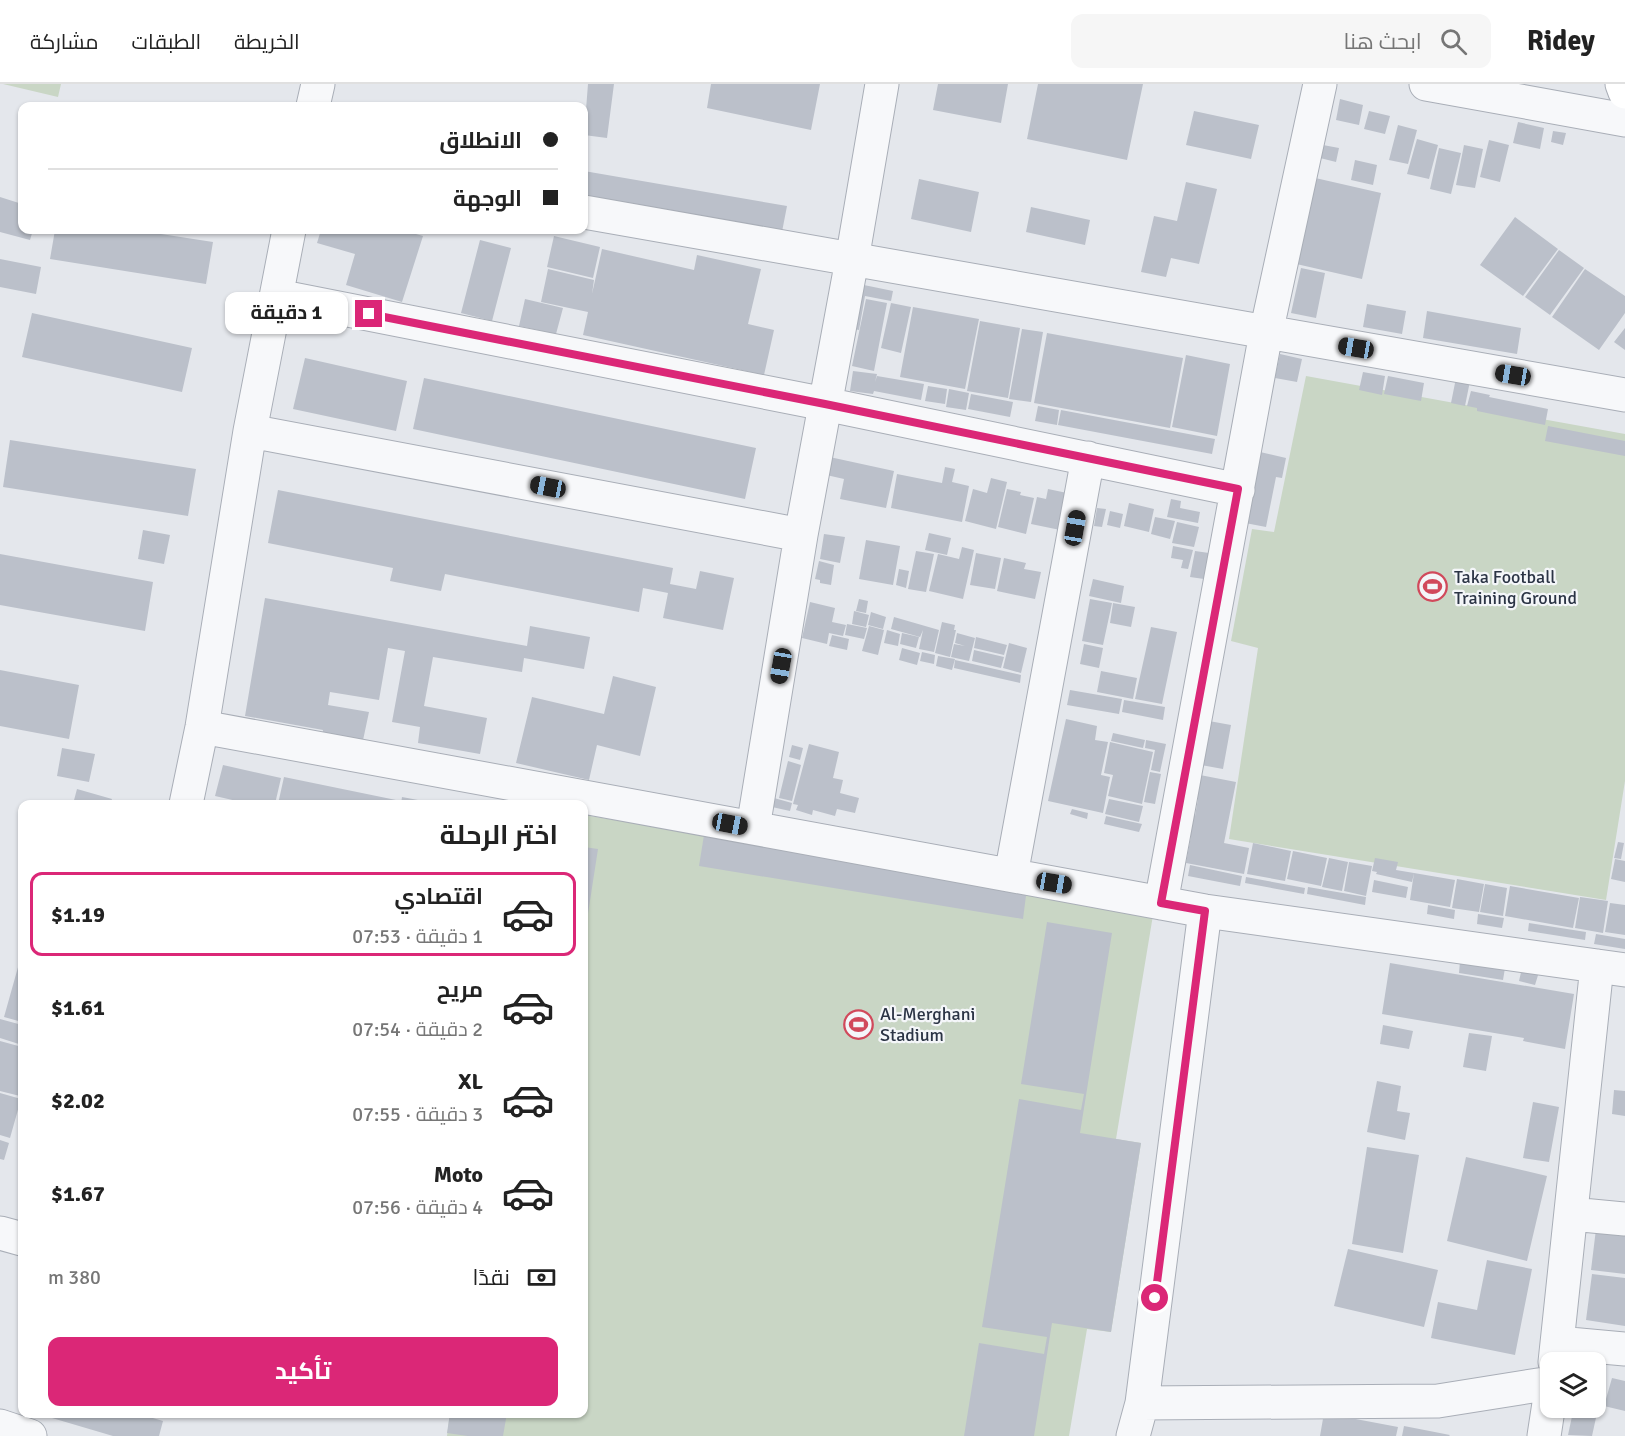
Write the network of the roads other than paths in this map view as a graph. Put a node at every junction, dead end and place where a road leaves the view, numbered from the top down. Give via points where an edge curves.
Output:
1 (318, 84) edge
2 (882, 84) edge
3 (1320, 84) edge
4 (1426, 84) edge
5 (1622, 84) edge
6 (1625, 92) edge
7 (314, 102) edge
8 (1625, 120) edge
9 (588, 214) edge
10 (288, 234) edge
11 (852, 260) junction
12 (277, 296) junction
13 (1266, 333) junction
14 (1625, 395) edge
15 (825, 404) junction
16 (250, 431) junction
17 (1088, 458) junction
18 (1238, 489) junction
19 (801, 535) junction
20 (202, 727) junction
21 (187, 800) edge
22 (753, 828) junction
23 (1011, 875) junction
24 (1161, 903) junction
25 (1205, 911) junction
26 (1611, 968) edge
27 (1571, 1214) junction
28 (1625, 1219) edge
29 (0, 1233) edge
30 (18, 1238) edge
31 (1625, 1349) edge
32 (1556, 1352) edge
33 (1540, 1385) edge
34 (1142, 1403) junction
35 (1547, 1418) edge
36 (1132, 1436) edge
37 (1544, 1436) edge

1 - 7 street
2 - 11 street
3 - 13 street
4 - 8 street
5 - 6 street
9 - 11 street
10 - 12 street
11 - 13 street
11 - 15 street
12 - 15 street
12 - 16 street
13 - 14 street
13 - 18 street
15 - 17 street
15 - 19 street
16 - 19 street
16 - 20 street
17 - 18 street
17 - 23 street
18 - 24 street
19 - 22 street
20 - 21 street
20 - 22 street
22 - 23 street
23 - 24 street
24 - 25 street
25 - 26 street
25 - 34 street
26 - 27 street
27 - 28 street
27 - 32 street
29 - 30 street
31 - 32 street
33 - 34 street via 1438,1401
34 - 36 street
35 - 37 street

